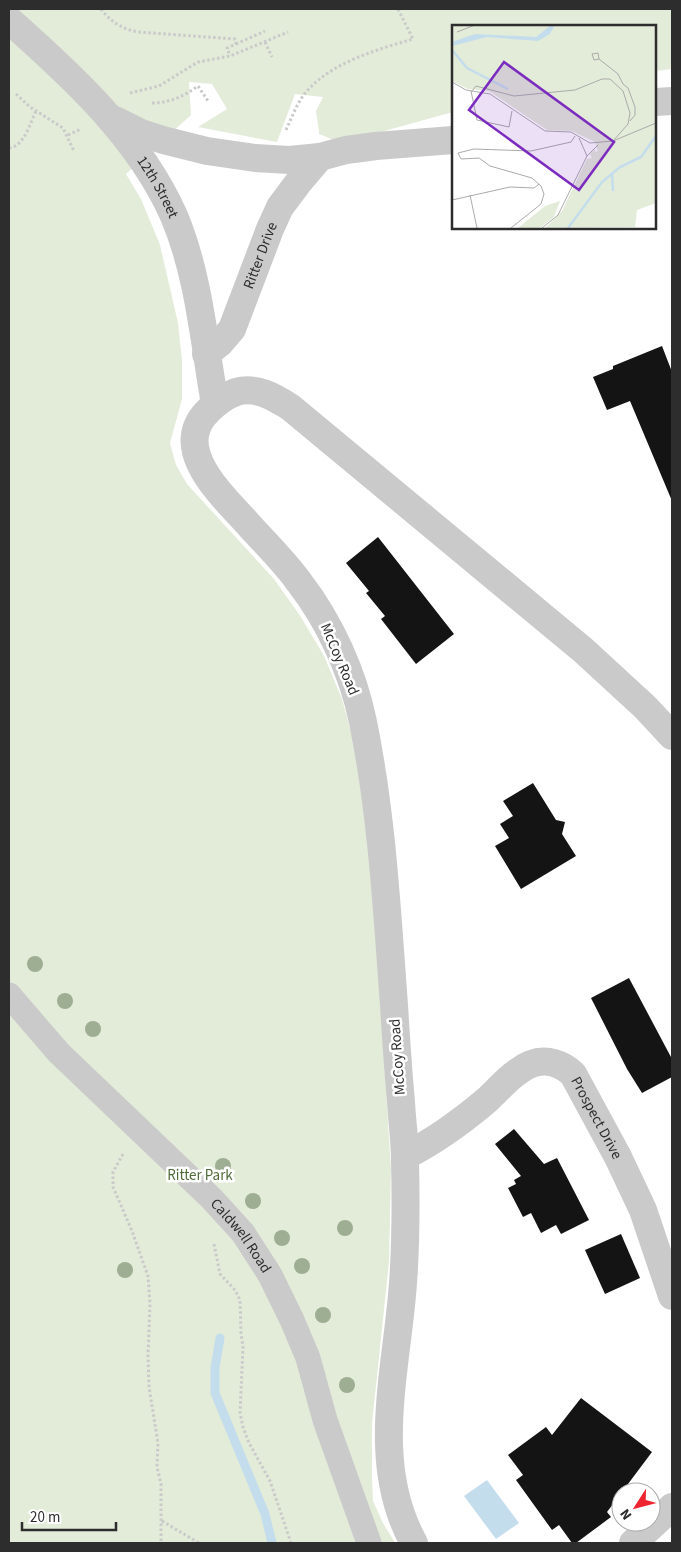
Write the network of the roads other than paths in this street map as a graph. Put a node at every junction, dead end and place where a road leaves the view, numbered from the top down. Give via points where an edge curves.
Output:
1 (9, 20) edge
2 (672, 101) edge
3 (656, 102) edge
4 (115, 105) junction
5 (452, 140) edge
6 (320, 157) junction
7 (206, 354) junction
8 (215, 404) junction
9 (672, 736) edge
10 (9, 995) edge
11 (405, 1156) junction
12 (672, 1296) edge
13 (672, 1507) edge
14 (370, 1543) edge
15 (414, 1543) edge
16 (632, 1543) edge

1 - 4 street, 12th Street via 49,56
2 - 3 street
4 - 6 street via 123,125 140,133 207,151 289,160
4 - 7 street, 12th Street via 173,216 191,271
5 - 6 street via 376,146
6 - 7 street, Ritter Drive via 280,207 232,329
7 - 8 street, 12th Street
8 - 9 street, McCoy Road via 245,390 275,397 290,407 583,650
8 - 11 street, McCoy Road via 198,424 195,438 202,468 222,496 300,582 316,606 340,653 362,720 378,810 387,898
10 - 14 street, Caldwell Road via 59,1053 212,1199 243,1234 270,1276 305,1350 325,1420
11 - 12 street, Prospect Drive via 455,1126 514,1074 532,1064 549,1062 562,1065 574,1074 618,1157 642,1210
11 - 15 street, McCoy Road via 403,1282 388,1449 398,1510
13 - 16 street

